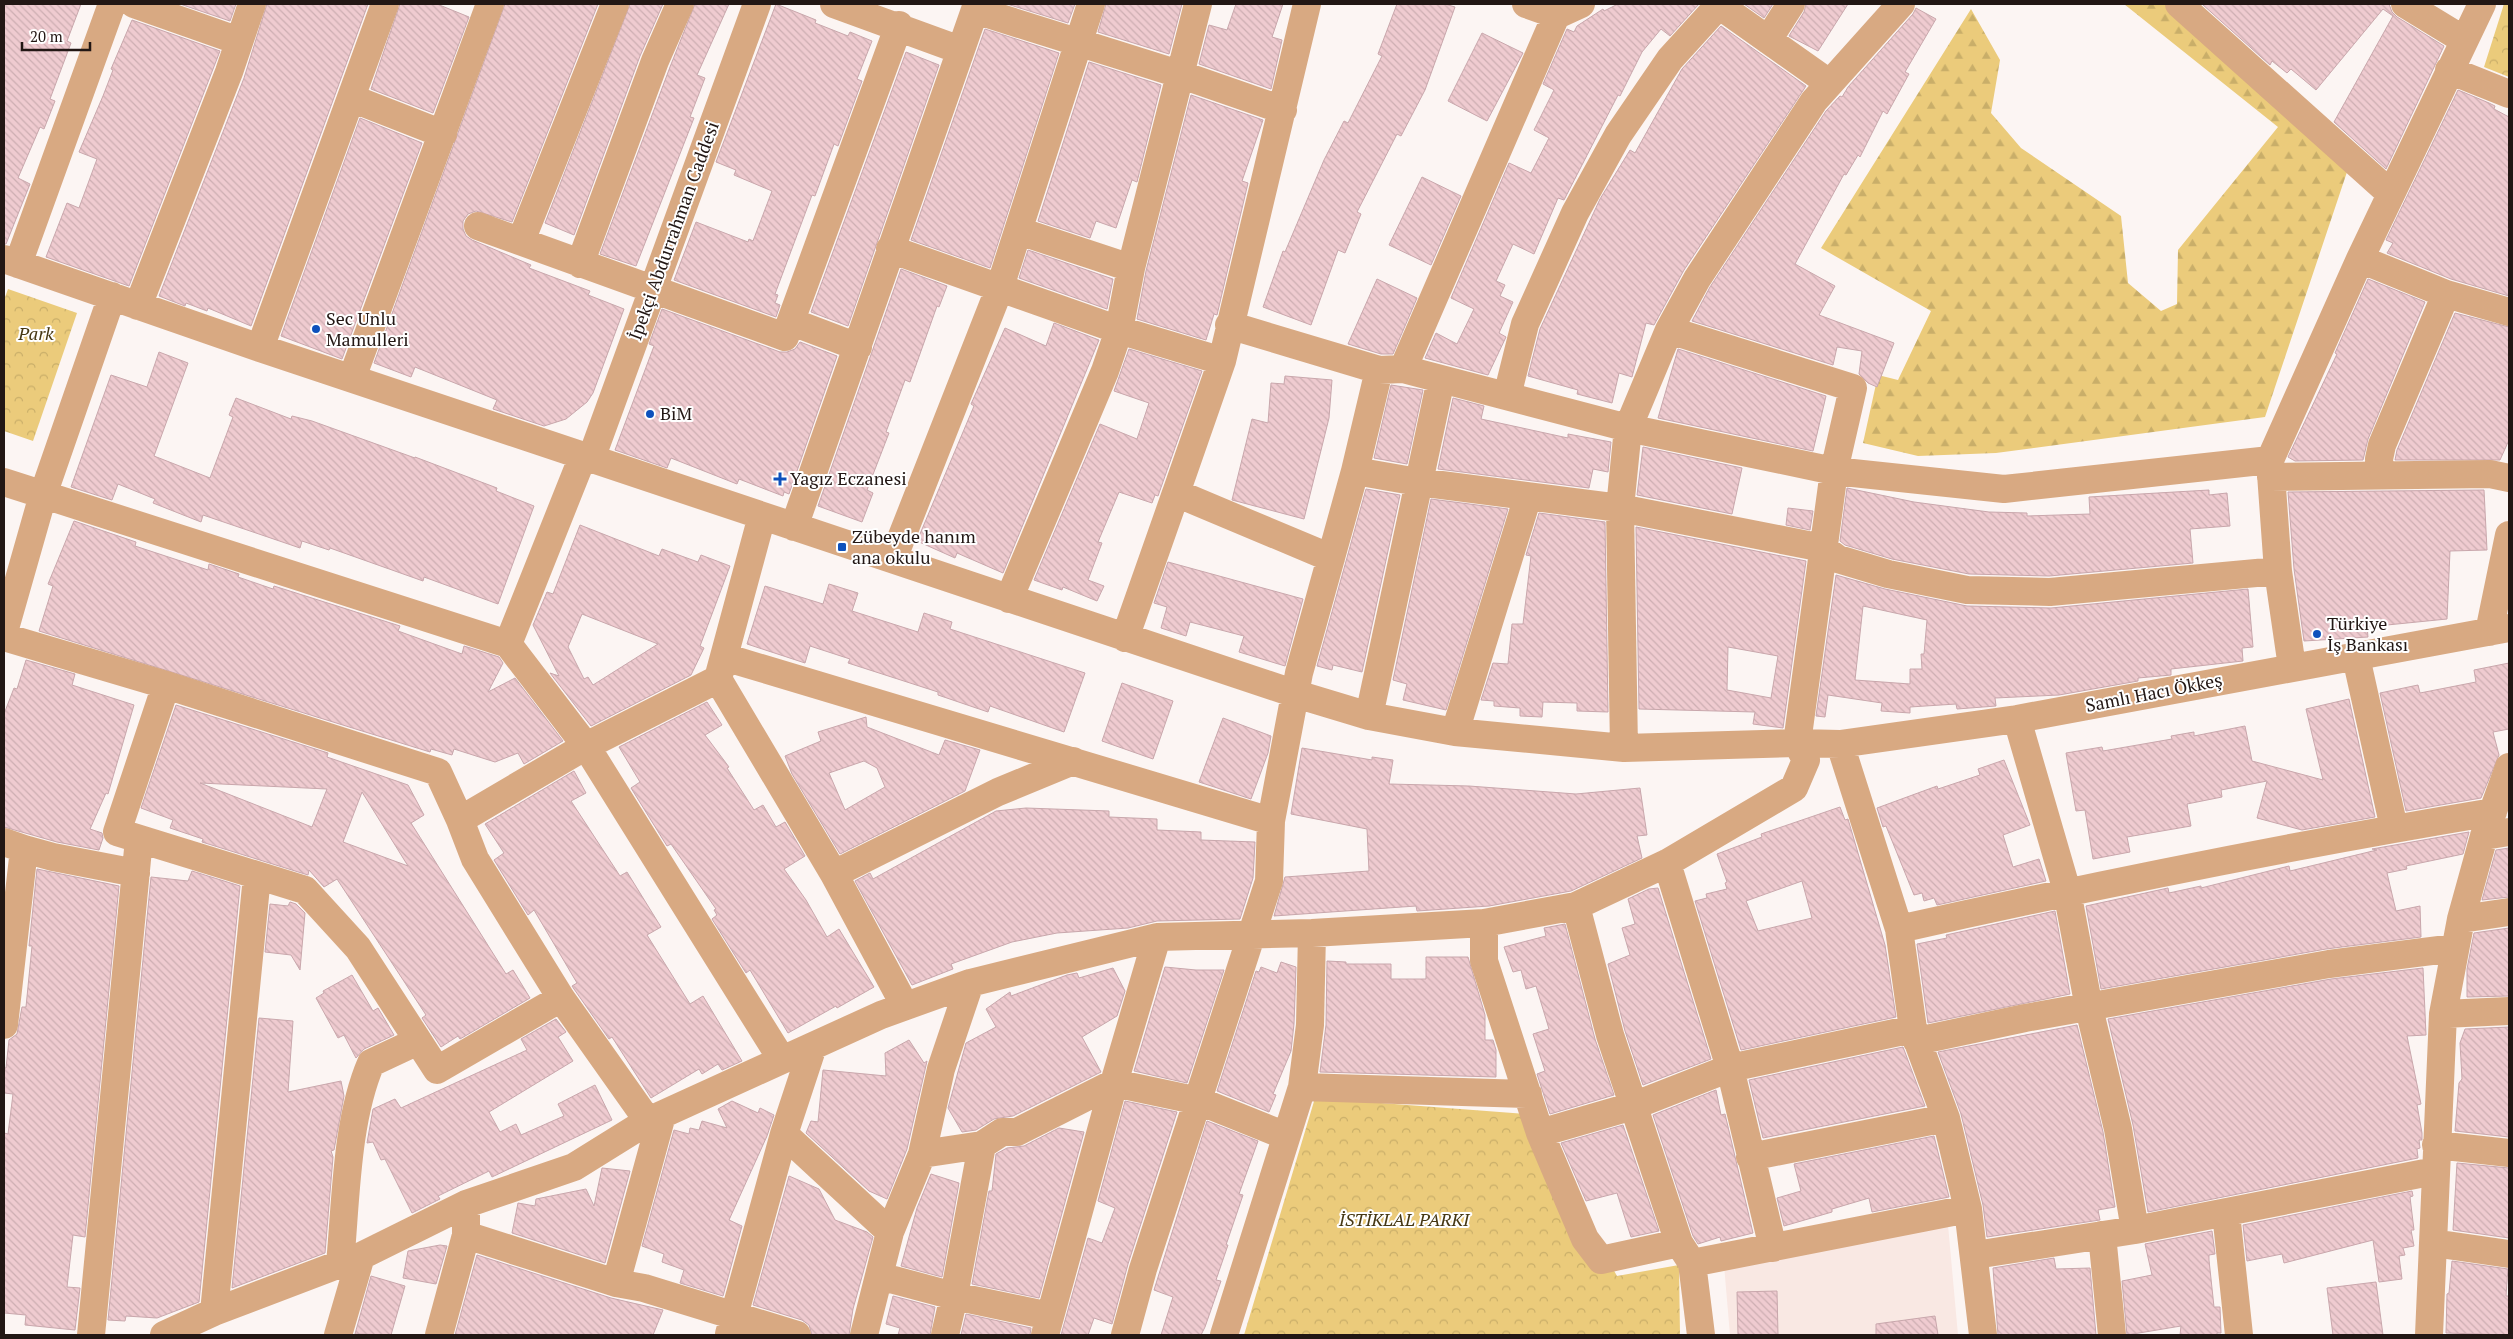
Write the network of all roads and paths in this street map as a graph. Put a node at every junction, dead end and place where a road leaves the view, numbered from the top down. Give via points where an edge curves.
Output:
1 (112, 4) edge
2 (134, 4) edge
3 (252, 4) edge
4 (385, 4) edge
5 (490, 4) edge
6 (615, 4) edge
7 (680, 4) edge
8 (757, 4) edge
9 (834, 4) edge
10 (1091, 4) edge
11 (1198, 4) edge
12 (1307, 4) edge
13 (1526, 4) edge
14 (1582, 4) edge
15 (1719, 4) edge
16 (1791, 4) edge
17 (1901, 4) edge
18 (2405, 4) edge
19 (2482, 4) edge
20 (2184, 6) edge
21 (976, 7) edge
22 (1559, 9) edge
23 (899, 26) junction
24 (1768, 40) junction
25 (2464, 40) junction
26 (239, 41) junction
27 (1078, 42) junction
28 (960, 50) junction
29 (2450, 70) junction
30 (1179, 74) junction
31 (1830, 83) junction
32 (2509, 94) edge
33 (351, 98) junction
34 (1283, 110) junction
35 (443, 134) junction
36 (2391, 194) junction
37 (478, 226) dead end
38 (1018, 231) junction
39 (521, 241) junction
40 (890, 249) junction
41 (2360, 259) junction
42 (11, 261) edge
43 (580, 264) junction
44 (1131, 268) junction
45 (1000, 287) junction
46 (652, 289) junction
47 (2446, 294) junction
48 (112, 296) junction
49 (138, 306) junction
50 (2509, 312) edge
51 (792, 322) junction
52 (1229, 325) junction
53 (1119, 330) junction
54 (1669, 330) junction
55 (858, 347) junction
56 (260, 348) junction
57 (1222, 361) junction
58 (1391, 370) junction
59 (352, 378) junction
60 (1441, 379) junction
61 (1507, 396) junction
62 (1628, 428) junction
63 (587, 457) junction
64 (2270, 468) junction
65 (1355, 471) junction
66 (1834, 471) junction
67 (2380, 475) junction
68 (2509, 478) edge
69 (4, 482) edge
70 (1418, 482) junction
71 (1176, 494) junction
72 (43, 495) junction
73 (1528, 496) junction
74 (1620, 508) junction
75 (762, 516) junction
76 (794, 527) junction
77 (2509, 535) edge
78 (1823, 548) junction
79 (1331, 558) junction
80 (893, 559) junction
81 (2278, 571) junction
82 (1010, 599) junction
83 (2499, 630) edge
84 (4, 632) edge
85 (4, 637) edge
86 (1125, 638) junction
87 (508, 644) junction
88 (2356, 657) junction
89 (2292, 667) junction
90 (721, 668) junction
91 (166, 685) junction
92 (1296, 694) junction
93 (1369, 716) junction
94 (2017, 719) junction
95 (1455, 732) junction
96 (1797, 743) junction
97 (1840, 744) junction
98 (586, 746) junction
99 (1624, 748) junction
100 (1073, 762) junction
101 (2509, 767) edge
102 (460, 820) junction
103 (1271, 821) junction
104 (2495, 826) edge
105 (2394, 828) junction
106 (139, 839) junction
107 (14, 845) edge
108 (1667, 863) junction
109 (136, 873) junction
110 (834, 874) junction
111 (257, 876) junction
112 (2067, 891) junction
113 (1576, 906) junction
114 (2509, 912) edge
115 (2461, 919) junction
116 (1484, 924) junction
117 (1899, 929) junction
118 (1312, 933) junction
119 (1253, 934) junction
120 (1158, 937) junction
121 (2455, 948) junction
122 (970, 983) junction
123 (561, 998) junction
124 (905, 1006) junction
125 (2089, 1008) junction
126 (2509, 1011) edge
127 (2443, 1014) junction
128 (4, 1025) edge
129 (1915, 1035) junction
130 (418, 1041) junction
131 (813, 1046) junction
132 (782, 1060) junction
133 (1730, 1068) junction
134 (1114, 1084) junction
135 (1302, 1087) junction
136 (1528, 1094) junction
137 (1199, 1101) junction
138 (1633, 1106) junction
139 (655, 1118) junction
140 (1946, 1118) junction
141 (1540, 1133) junction
142 (784, 1134) junction
143 (1286, 1136) junction
144 (982, 1145) junction
145 (922, 1154) junction
146 (2509, 1154) edge
147 (1750, 1157) junction
148 (2436, 1158) junction
149 (466, 1204) junction
150 (1968, 1209) junction
151 (2226, 1213) junction
152 (2135, 1230) junction
153 (890, 1232) junction
154 (466, 1235) junction
155 (2102, 1235) junction
156 (2433, 1243) junction
157 (1773, 1248) junction
158 (1686, 1253) junction
159 (2509, 1254) edge
160 (1975, 1255) junction
161 (350, 1260) junction
162 (879, 1276) junction
163 (616, 1282) junction
164 (954, 1296) junction
165 (214, 1312) junction
166 (732, 1326) edge
167 (1048, 1326) edge
168 (177, 1332) edge
169 (91, 1335) edge
170 (338, 1335) edge
171 (440, 1335) edge
172 (797, 1335) edge
173 (864, 1335) edge
174 (944, 1335) edge
175 (1125, 1335) edge
176 (1224, 1335) edge
177 (1701, 1335) edge
178 (1983, 1335) edge
179 (2112, 1335) edge
180 (2239, 1335) edge
181 (2429, 1335) edge

1 - 42 street
2 - 26 street
3 - 26 street
4 - 33 street
5 - 35 street
6 - 39 street
7 - 43 street via 655,61
8 - 46 street, İpekçi Abdurrahman Caddesi
9 - 23 street
10 - 27 street
11 - 30 street
12 - 34 street
13 - 22 street
14 - 22 street
15 - 24 street
15 - 61 street via 1670,59 1618,135 1575,213 1525,324
16 - 24 street
17 - 31 street
18 - 25 street
19 - 25 street
20 - 36 street
21 - 27 street
21 - 28 street
22 - 58 street
23 - 28 street
23 - 51 street
24 - 31 street
25 - 29 street
26 - 49 street
27 - 30 street
27 - 38 street
28 - 40 street
29 - 32 street
29 - 36 street
30 - 34 street
30 - 44 street
31 - 54 street via 1814,101 1697,279
33 - 35 street
33 - 56 street
34 - 52 street
35 - 59 street
36 - 41 street
37 - 39 street
38 - 44 street
38 - 45 street
39 - 43 street
40 - 45 street
40 - 55 street
41 - 47 street
41 - 64 street
42 - 48 street, Samlı Hacı Ökkeş
43 - 46 street
44 - 53 street
45 - 53 street
45 - 80 street
46 - 51 street via 785,337
46 - 63 street, İpekçi Abdurrahman Caddesi
47 - 50 street
47 - 67 street via 2382,445
48 - 49 street, Samlı Hacı Ökkeş
48 - 72 street
49 - 56 street, Samlı Hacı Ökkeş
51 - 55 street
52 - 57 street
52 - 58 street
53 - 57 street
53 - 82 street
54 - 62 street
54 - 66 street via 1853,388
55 - 76 street
56 - 59 street, Samlı Hacı Ökkeş
57 - 71 street
58 - 60 street
58 - 65 street
59 - 63 street, Samlı Hacı Ökkeş
60 - 61 street
60 - 70 street
61 - 62 street
62 - 66 street
62 - 74 street
63 - 75 street, Samlı Hacı Ökkeş
63 - 87 street, İpekçi Abdurrahman Caddesi
64 - 66 street via 2004,489
64 - 67 street
64 - 81 street
65 - 70 street
65 - 79 street
66 - 78 street
67 - 68 street via 2490,474
69 - 72 street
70 - 73 street
70 - 93 street
71 - 79 street
71 - 86 street
72 - 84 street
72 - 87 street
73 - 74 street
73 - 95 street
74 - 78 street
74 - 99 street
75 - 76 street, Samlı Hacı Ökkeş
75 - 90 street
76 - 80 street, Samlı Hacı Ökkeş
77 - 83 street
78 - 81 street via 1838,560 1967,590 2050,592
78 - 96 street
79 - 92 street
80 - 82 street, Samlı Hacı Ökkeş
81 - 89 street
82 - 86 street, Samlı Hacı Ökkeş
83 - 88 street, Samlı Hacı Ökkeş
85 - 91 street
86 - 92 street, Samlı Hacı Ökkeş
87 - 98 street
88 - 89 street, Samlı Hacı Ökkeş
88 - 105 street
89 - 94 street, Samlı Hacı Ökkeş
90 - 98 street
90 - 100 street
90 - 110 street
91 - 102 street via 438,772
91 - 106 street via 117,832
92 - 93 street, Samlı Hacı Ökkeş
92 - 103 street
93 - 95 street, Samlı Hacı Ökkeş
94 - 97 street, Samlı Hacı Ökkeş
94 - 112 street
95 - 99 street, Samlı Hacı Ökkeş
96 - 97 street, Samlı Hacı Ökkeş
96 - 99 street, Samlı Hacı Ökkeş
96 - 108 street via 1806,760 1794,788
97 - 117 street
98 - 102 street
98 - 132 street
100 - 103 street
100 - 110 street via 998,792
101 - 104 street
102 - 123 street via 475,859
103 - 119 street via 1269,881
104 - 105 street
104 - 115 street
105 - 112 street
106 - 109 street
106 - 111 street
107 - 109 street via 53,857
107 - 128 street
108 - 113 street
108 - 133 street
109 - 169 street
110 - 124 street
111 - 130 street via 305,890 358,948
111 - 165 street
112 - 117 street
112 - 125 street
113 - 116 street
113 - 138 street via 1610,1035
114 - 115 street
115 - 121 street
116 - 118 street
116 - 136 street via 1484,961
117 - 129 street
118 - 119 street
118 - 135 street via 1310,1025
119 - 120 street
119 - 137 street
120 - 122 street
120 - 134 street
121 - 125 street via 2328,964
121 - 127 street
122 - 124 street
122 - 145 street via 940,1069
123 - 130 street via 436,1070
123 - 139 street
124 - 131 street
125 - 129 street
125 - 152 street via 2118,1129
126 - 127 street
127 - 148 street
129 - 133 street
129 - 140 street
130 - 161 street via 371,1064 361,1086 352,1137
131 - 132 street
131 - 142 street
132 - 139 street
133 - 138 street
133 - 147 street
134 - 137 street
134 - 144 street via 1017,1132 1002,1132
134 - 167 street
135 - 136 street
135 - 143 street
136 - 141 street
137 - 143 street
137 - 175 street via 1143,1269
138 - 141 street
138 - 158 street
139 - 149 street via 574,1167
139 - 163 street
140 - 147 street
140 - 150 street
141 - 158 street via 1585,1238 1601,1260
142 - 153 street
142 - 166 street
143 - 176 street
144 - 145 street
144 - 164 street
145 - 153 street
146 - 148 street
147 - 157 street
148 - 151 street
148 - 156 street
149 - 154 street
149 - 161 street
150 - 157 street
150 - 160 street
151 - 152 street
151 - 180 street
152 - 155 street
153 - 162 street
154 - 163 street
154 - 171 street
155 - 160 street
155 - 179 street
156 - 159 street
156 - 181 street
157 - 158 street
158 - 177 street
160 - 178 street
161 - 165 street
161 - 170 street
162 - 164 street
162 - 173 street
163 - 166 street via 644,1288
164 - 167 street
164 - 174 street
165 - 168 street
166 - 172 street

